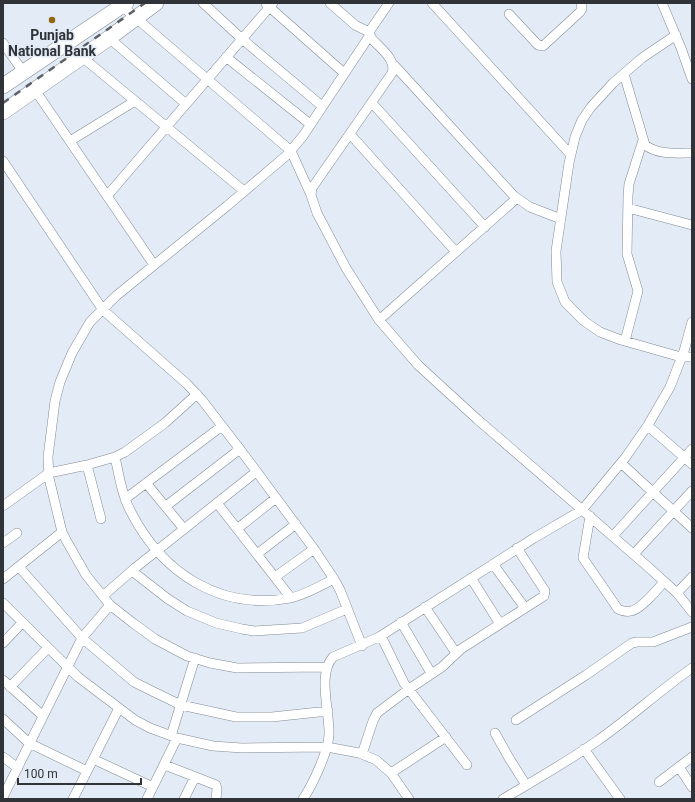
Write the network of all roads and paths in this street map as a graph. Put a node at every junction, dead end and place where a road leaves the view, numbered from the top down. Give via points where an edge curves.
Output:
1 (156, 3) edge
2 (203, 3) edge
3 (330, 3) edge
4 (389, 3) edge
5 (432, 3) edge
6 (581, 3) edge
7 (662, 3) edge
8 (269, 4) edge
9 (124, 5) edge
10 (509, 14) dead end
11 (136, 18) junction
12 (369, 33) junction
13 (676, 35) junction
14 (109, 38) junction
15 (242, 38) junction
16 (3, 43) edge
17 (82, 57) junction
18 (226, 57) junction
19 (394, 65) junction
20 (24, 72) junction
21 (344, 73) junction
22 (624, 74) junction
23 (207, 79) junction
24 (692, 79) edge
25 (3, 86) edge
26 (35, 90) junction
27 (136, 101) junction
28 (372, 103) junction
29 (186, 104) junction
30 (322, 106) junction
31 (3, 112) edge
32 (310, 124) junction
33 (166, 127) junction
34 (350, 134) junction
35 (643, 140) junction
36 (70, 141) junction
37 (291, 151) junction
38 (692, 153) edge
39 (571, 155) junction
40 (3, 161) edge
41 (244, 191) junction
42 (311, 195) junction
43 (107, 196) junction
44 (517, 198) junction
45 (628, 208) junction
46 (561, 219) junction
47 (692, 225) edge
48 (485, 227) junction
49 (456, 252) junction
50 (154, 265) junction
51 (103, 310) junction
52 (379, 320) junction
53 (692, 322) edge
54 (625, 341) junction
55 (681, 356) junction
56 (692, 357) edge
57 (197, 394) junction
58 (222, 426) junction
59 (648, 426) junction
60 (240, 449) junction
61 (692, 449) edge
62 (114, 457) junction
63 (684, 458) junction
64 (621, 463) junction
65 (692, 464) edge
66 (88, 465) junction
67 (256, 472) junction
68 (49, 473) junction
69 (146, 483) junction
70 (692, 491) edge
71 (652, 492) junction
72 (276, 498) junction
73 (125, 499) junction
74 (217, 503) junction
75 (3, 506) edge
76 (166, 506) junction
77 (582, 510) junction
78 (674, 512) junction
79 (590, 516) junction
80 (101, 519) dead end
81 (296, 524) junction
82 (692, 528) edge
83 (184, 529) junction
84 (237, 529) junction
85 (62, 532) junction
86 (17, 533) dead end
87 (613, 536) junction
88 (3, 543) edge
89 (517, 548) junction
90 (314, 549) junction
91 (156, 552) junction
92 (256, 554) junction
93 (634, 554) junction
94 (494, 564) junction
95 (19, 567) junction
96 (132, 571) junction
97 (274, 577) junction
98 (692, 577) edge
99 (471, 578) junction
100 (3, 579) edge
101 (334, 580) junction
102 (664, 582) junction
103 (677, 594) junction
104 (103, 596) junction
105 (291, 598) junction
106 (3, 604) edge
107 (110, 605) junction
108 (425, 607) junction
109 (525, 608) junction
110 (347, 609) junction
111 (692, 612) edge
112 (401, 622) junction
113 (22, 623) junction
114 (500, 624) junction
115 (692, 627) edge
116 (381, 636) junction
117 (82, 638) junction
118 (3, 643) edge
119 (362, 646) junction
120 (48, 648) junction
121 (456, 653) junction
122 (195, 658) junction
123 (68, 667) junction
124 (326, 668) junction
125 (692, 668) edge
126 (431, 673) junction
127 (7, 684) edge
128 (409, 689) junction
129 (181, 704) junction
130 (119, 708) junction
131 (328, 711) junction
132 (43, 716) junction
133 (3, 719) edge
134 (516, 720) dead end
135 (495, 733) dead end
136 (174, 737) junction
137 (446, 737) junction
138 (29, 743) junction
139 (327, 747) junction
140 (584, 749) junction
141 (362, 754) junction
142 (3, 757) edge
143 (692, 757) edge
144 (94, 759) junction
145 (165, 765) junction
146 (467, 765) dead end
147 (679, 767) junction
148 (18, 768) junction
149 (87, 771) junction
150 (391, 773) junction
151 (195, 777) junction
152 (659, 782) dead end
153 (526, 785) junction
154 (153, 787) junction
155 (692, 787) edge
156 (518, 795) edge
157 (3, 797) edge
158 (73, 799) edge
159 (148, 799) edge
160 (184, 799) edge
161 (216, 799) edge
162 (303, 799) edge
163 (410, 799) edge
164 (503, 799) edge
165 (620, 799) edge

1 - 11 highway
2 - 15 street
3 - 12 street via 355,25
4 - 12 street
5 - 39 street
6 - 10 street via 580,12 544,46 536,43
7 - 13 street
8 - 15 street
8 - 21 street
9 - 11 street
9 - 20 highway
11 - 14 highway
11 - 23 street
12 - 19 street
12 - 21 street
13 - 22 street
13 - 24 street
14 - 17 highway
14 - 29 street
15 - 18 street
15 - 30 street
16 - 20 street
17 - 26 highway
17 - 27 street
18 - 23 street
18 - 32 street
19 - 28 street via 392,73
19 - 44 street
20 - 25 highway
21 - 30 street
22 - 35 street
22 - 39 street via 591,107 582,120
23 - 29 street
23 - 37 street
26 - 31 highway
26 - 36 street
27 - 33 street
27 - 36 street
28 - 34 street
28 - 48 street
29 - 33 street
30 - 32 street
32 - 37 street
33 - 41 street
33 - 43 street
34 - 42 street via 312,188
34 - 49 street
35 - 38 street via 645,145 655,151
35 - 45 street via 629,184
36 - 43 street
37 - 41 street
37 - 42 street
39 - 46 street
40 - 51 street
41 - 50 street
42 - 52 street via 317,213 346,268
43 - 50 street
44 - 46 street via 530,207
44 - 48 street
45 - 47 street
45 - 54 street via 627,254 638,291
46 - 54 street via 556,251 557,274 558,287 565,302 584,321 600,332
48 - 49 street
49 - 52 street
50 - 51 street
51 - 57 street
51 - 68 street via 82,334 60,382 49,450
52 - 77 street via 418,365
53 - 55 street
54 - 55 street
55 - 56 street
55 - 59 street via 670,387
57 - 58 street
57 - 62 street via 149,436
58 - 60 street
58 - 69 street
59 - 63 street
59 - 64 street
60 - 67 street
60 - 76 street
61 - 63 street
62 - 66 street
62 - 73 street
63 - 65 street
63 - 71 street
64 - 71 street
64 - 77 street
66 - 68 street
66 - 80 street
67 - 72 street
67 - 74 street
68 - 75 street
68 - 85 street
69 - 73 street
69 - 76 street
70 - 78 street
71 - 78 street
71 - 87 street
72 - 81 street
72 - 84 street
73 - 91 street via 130,512
74 - 83 street
74 - 84 street
76 - 83 street
77 - 79 street
77 - 89 street
78 - 82 street
78 - 93 street
79 - 87 street
79 - 102 street via 583,558 618,609 632,611 638,608
81 - 90 street
81 - 92 street
83 - 91 street
84 - 92 street
85 - 95 street
85 - 104 street via 86,575
86 - 88 street
87 - 93 street
89 - 94 street
89 - 109 street via 544,591 544,596
90 - 97 street
90 - 101 street
91 - 96 street
91 - 105 street via 178,572 216,592 263,602
92 - 97 street
93 - 102 street
94 - 99 street
94 - 109 street
95 - 100 street
95 - 117 street
96 - 104 street
96 - 110 street via 182,608 216,623 242,629 302,628
97 - 105 street
98 - 103 street
99 - 108 street
99 - 114 street
101 - 105 street
101 - 110 street
102 - 103 street
103 - 111 street
104 - 107 street
106 - 113 street
107 - 117 street
107 - 122 street via 155,639
108 - 112 street
108 - 121 street
109 - 114 street
110 - 119 street
112 - 116 street
112 - 126 street
113 - 118 street
113 - 120 street
114 - 121 street
115 - 134 street via 651,643 632,643
116 - 119 street
116 - 128 street
117 - 123 street
117 - 129 street via 134,682
119 - 124 street via 333,657
120 - 123 street
120 - 127 street
121 - 126 street via 442,667
122 - 124 street via 237,668
122 - 129 street
123 - 130 street
123 - 132 street
124 - 131 street
125 - 140 street
126 - 128 street
127 - 132 street
128 - 137 street
128 - 141 street via 377,713
129 - 131 street via 236,717 272,717
129 - 136 street
130 - 136 street via 150,728
130 - 144 street
131 - 139 street
132 - 138 street
133 - 138 street
135 - 153 street
136 - 139 street via 213,746 242,748
136 - 145 street
137 - 146 street
137 - 150 street
138 - 148 street
138 - 149 street
139 - 141 street
139 - 162 street
140 - 153 street
140 - 165 street
141 - 150 street via 376,760
142 - 148 street
143 - 147 street
144 - 149 street
144 - 154 street
145 - 151 street
145 - 154 street
147 - 152 street
147 - 155 street
148 - 157 street
149 - 158 street
150 - 163 street
151 - 160 street
151 - 161 street via 216,786
153 - 156 street
154 - 159 street
156 - 164 street

